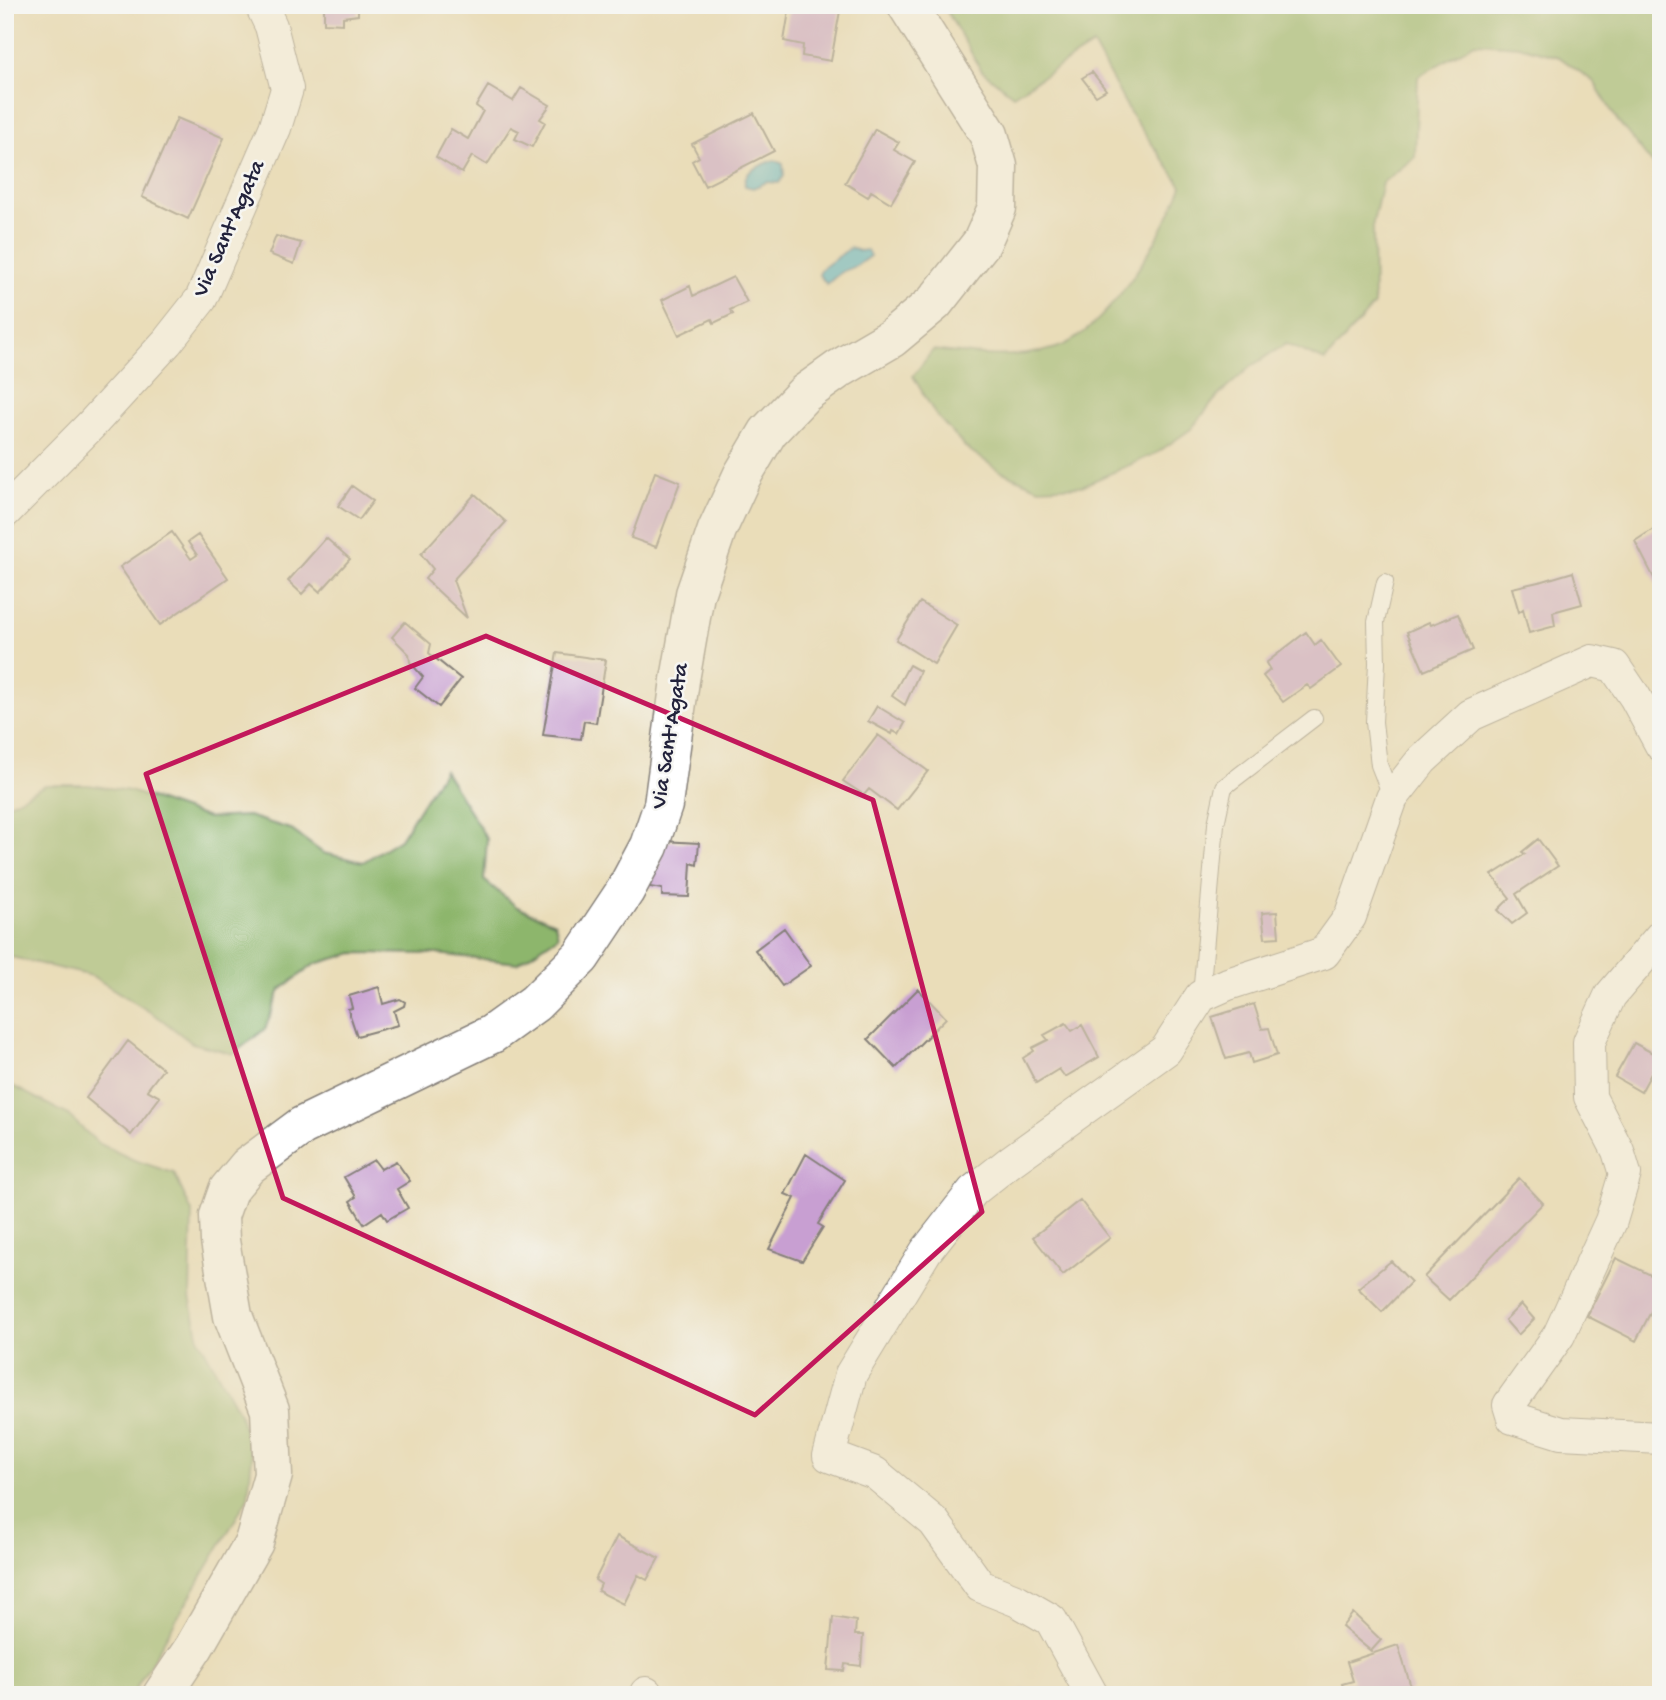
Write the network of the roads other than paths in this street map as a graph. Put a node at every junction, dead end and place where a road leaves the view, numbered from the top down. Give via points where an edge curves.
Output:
1 (261, 5) edge
2 (907, 5) edge
3 (5, 512) edge
4 (1385, 582) dead end
5 (1314, 718) dead end
6 (1661, 746) edge
7 (1392, 798) junction
8 (1661, 936) edge
9 (1200, 996) junction
10 (1661, 1438) edge
11 (162, 1695) edge
12 (1092, 1695) edge

1 - 3 street, Via Sant'Agata via 287,89 275,128 201,299 91,425
2 - 11 street, Via Sant'Agata via 989,135 998,166 997,208 987,231 934,303 892,338 804,394 768,432 742,477 695,594 663,805 649,846 625,891 581,957 535,1003 492,1034 302,1126 248,1166 228,1190 219,1216 220,1241 233,1316 270,1410 273,1475 254,1542
4 - 7 lane via 1376,622 1374,722 1379,765
5 - 9 lane via 1224,787 1216,824
6 - 7 street via 1614,666 1592,661 1471,715 1422,760
7 - 9 street via 1350,917 1324,953
8 - 10 street via 1610,996 1589,1042 1590,1097 1625,1174 1611,1222 1559,1335 1508,1405 1513,1418 1561,1433
9 - 12 street via 1166,1050 973,1191 926,1251 851,1374 829,1456 876,1473 934,1522 980,1586 1051,1620

